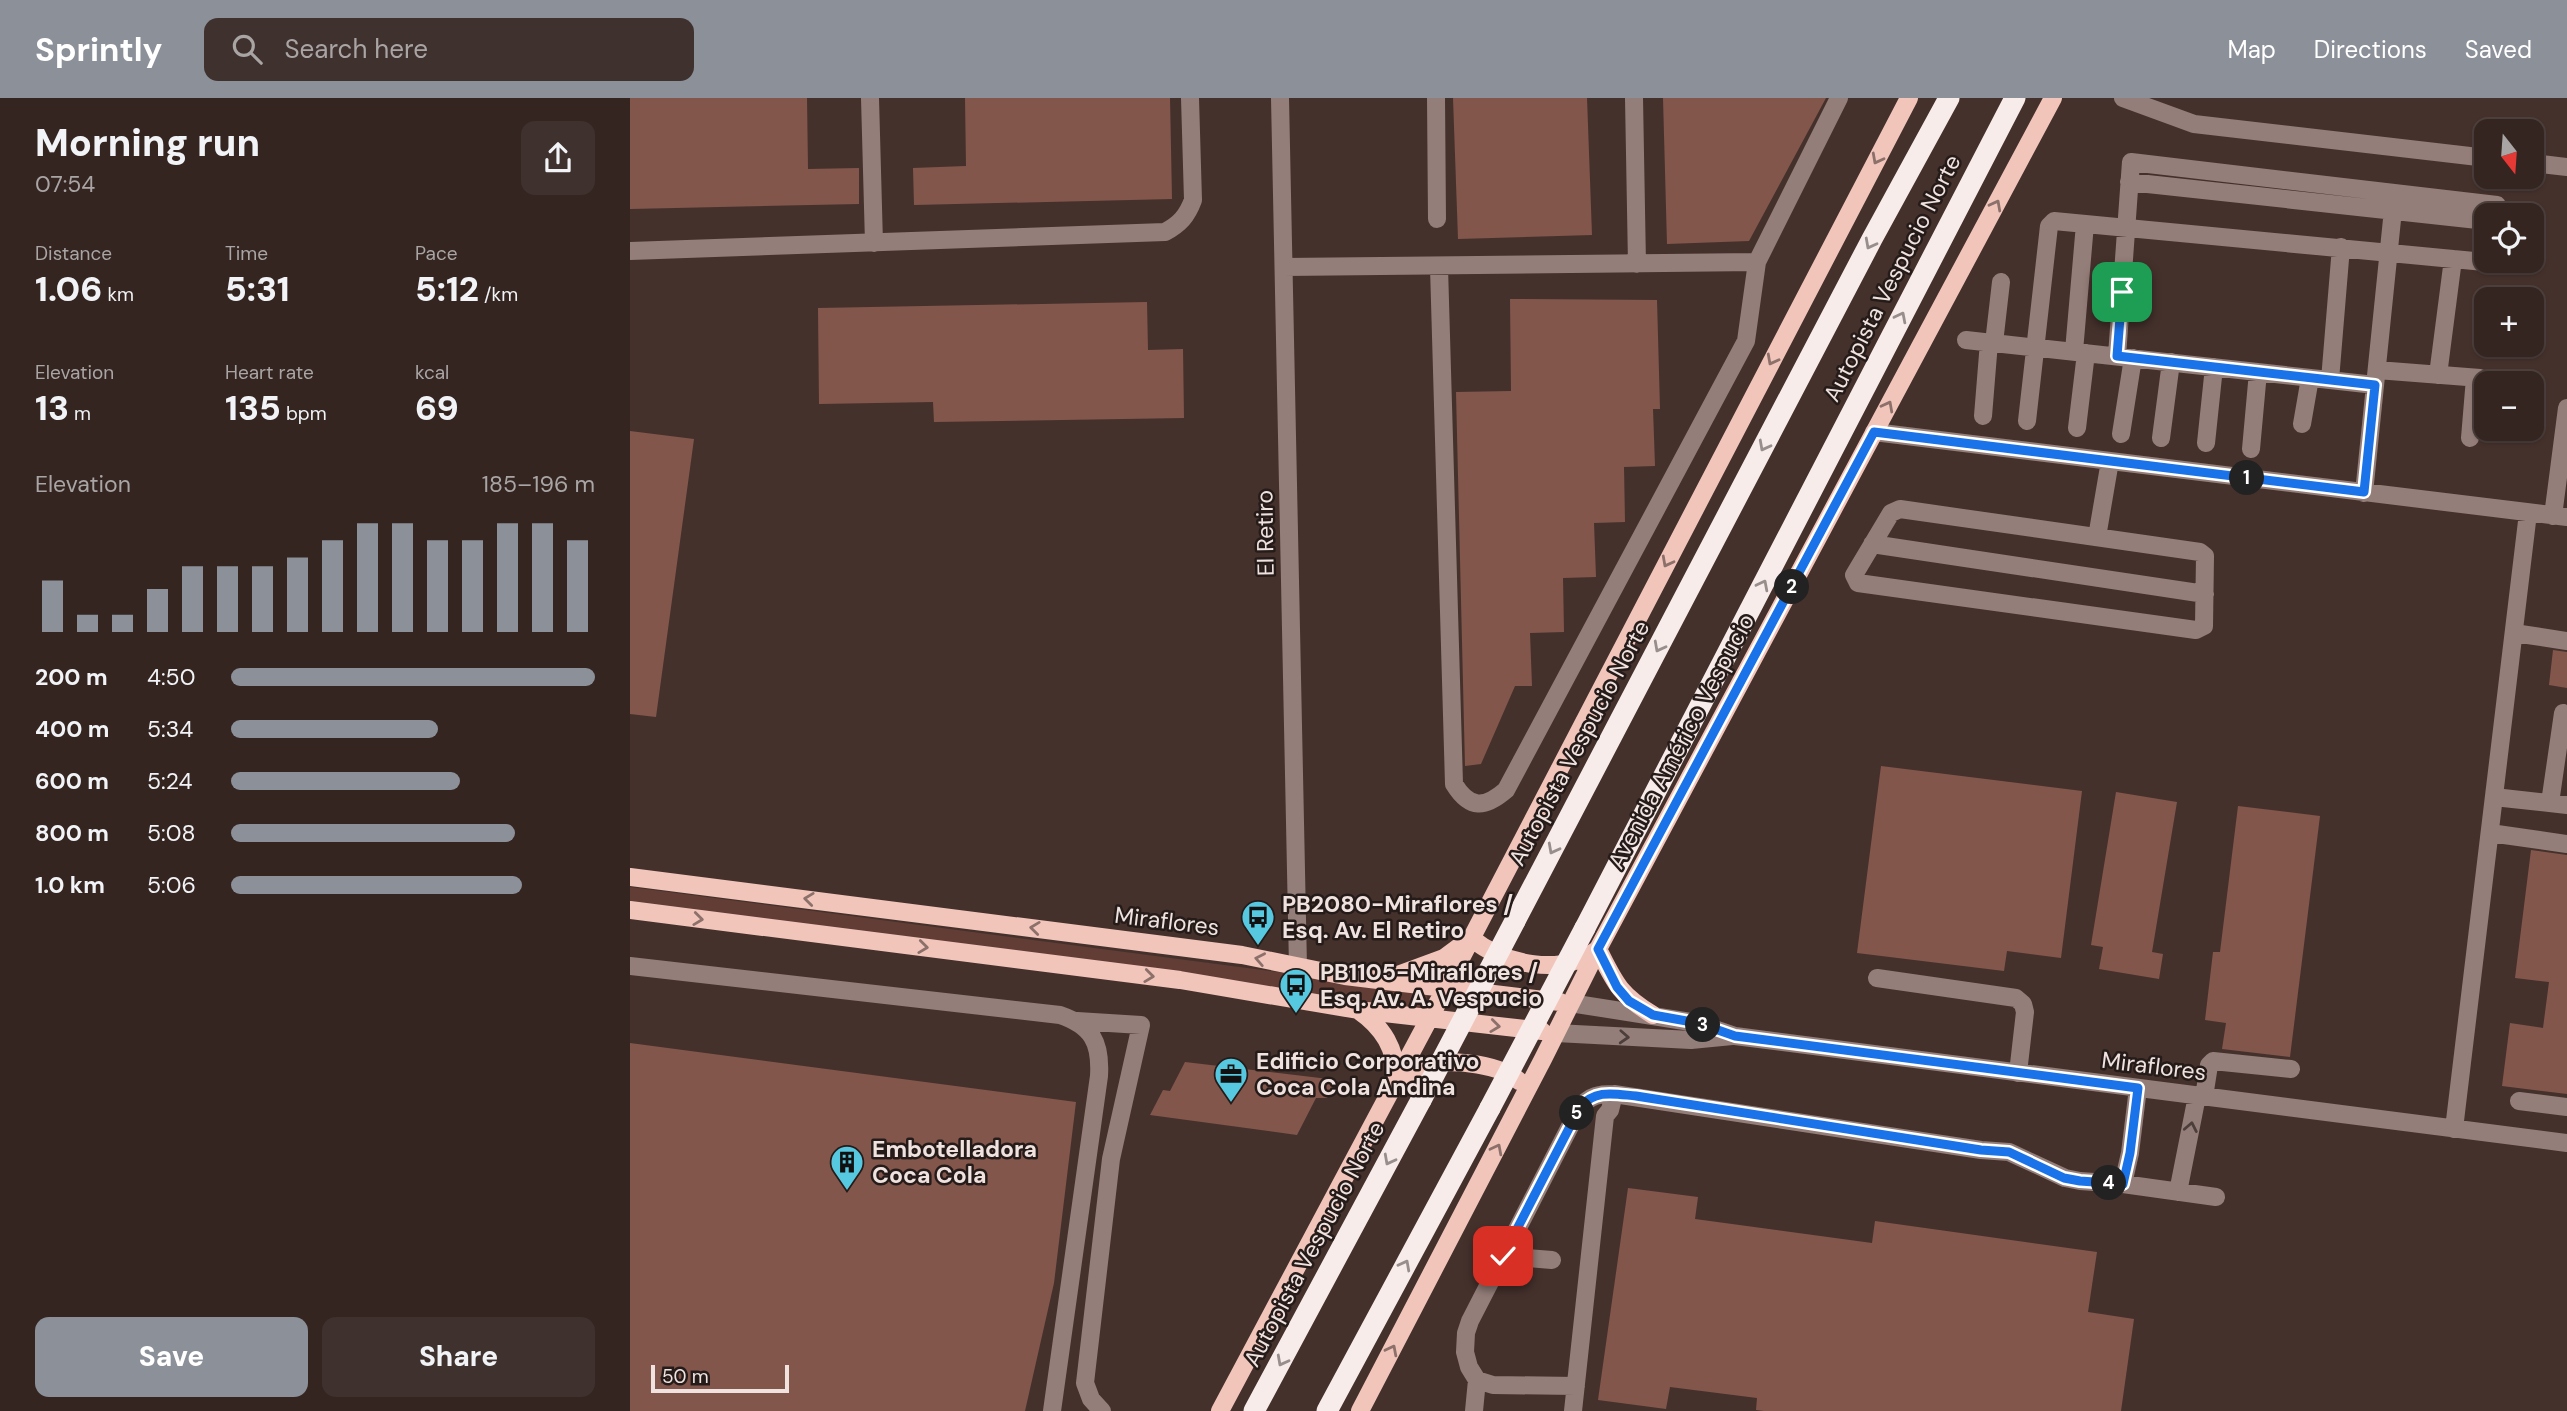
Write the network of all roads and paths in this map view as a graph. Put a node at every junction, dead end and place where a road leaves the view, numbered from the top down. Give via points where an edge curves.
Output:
1 (870, 98) edge
2 (1190, 98) edge
3 (1280, 98) edge
4 (1436, 98) edge
5 (1634, 98) edge
6 (1839, 98) edge
7 (1909, 98) edge
8 (1949, 98) edge
9 (2015, 98) edge
10 (2053, 98) edge
11 (2123, 98) edge
12 (2474, 156) edge
13 (2544, 164) edge
14 (2567, 167) edge
15 (2129, 182) junction
16 (2395, 193) junction
17 (2480, 203) edge
18 (2393, 211) junction
19 (1437, 219) dead end
20 (2474, 220) edge
21 (2085, 224) junction
22 (2127, 227) junction
23 (874, 243) junction
24 (2341, 247) junction
25 (630, 251) edge
26 (2389, 252) junction
27 (2453, 259) junction
28 (2474, 261) edge
29 (1757, 262) junction
30 (1637, 264) junction
31 (1284, 267) junction
32 (1439, 267) junction
33 (2001, 282) dead end
34 (1966, 340) dead end
35 (1992, 343) junction
36 (2035, 347) junction
37 (2080, 352) junction
38 (2125, 357) junction
39 (2171, 362) junction
40 (2214, 367) junction
41 (2258, 372) junction
42 (2438, 375) junction
43 (2310, 377) junction
44 (2376, 378) junction
45 (2330, 380) junction
46 (2567, 408) edge
47 (1983, 416) dead end
48 (2027, 421) dead end
49 (2302, 425) dead end
50 (2077, 428) dead end
51 (1874, 432) junction
52 (2121, 434) dead end
53 (2470, 438) dead end
54 (2161, 439) dead end
55 (2206, 443) dead end
56 (2250, 449) dead end
57 (2110, 461) junction
58 (2364, 492) junction
59 (2528, 513) junction
60 (2560, 517) edge
61 (2096, 537) junction
62 (1872, 544) junction
63 (2205, 594) junction
64 (2514, 633) junction
65 (2567, 641) edge
66 (2563, 713) dead end
67 (2494, 797) junction
68 (2558, 804) edge
69 (2490, 832) junction
70 (2567, 844) edge
71 (630, 877) edge
72 (630, 910) edge
73 (1471, 938) junction
74 (1598, 949) junction
75 (630, 966) edge
76 (1298, 967) junction
77 (1877, 978) dead end
78 (1380, 981) junction
79 (1445, 989) junction
80 (1570, 1003) junction
81 (1358, 1010) junction
82 (1653, 1015) junction
83 (1429, 1018) junction
84 (1077, 1021) junction
85 (1556, 1033) junction
86 (1735, 1036) junction
87 (2291, 1069) dead end
88 (2018, 1073) junction
89 (1397, 1079) junction
90 (2138, 1088) junction
91 (1527, 1090) junction
92 (1614, 1094) junction
93 (2200, 1096) junction
94 (2519, 1101) dead end
95 (2567, 1107) edge
96 (2454, 1129) junction
97 (2567, 1143) edge
98 (2123, 1184) junction
99 (2178, 1192) junction
100 (2216, 1197) dead end
101 (1503, 1256) junction
102 (1552, 1260) dead end
103 (1477, 1380) junction
104 (1576, 1386) junction
105 (1052, 1411) edge
106 (1102, 1411) edge
107 (1220, 1411) edge
108 (1254, 1411) edge
109 (1326, 1411) edge
110 (1360, 1411) edge
111 (1474, 1411) edge
112 (1573, 1411) edge

1 - 23 street
2 - 23 street via 1193,200 1187,215 1165,232
3 - 31 street, El Retiro
4 - 19 street
5 - 30 street
6 - 29 street
7 -> 73 main road
8 -> 108 highway, Autopista Vespucio Norte, bridge
109 -> 9 highway, Autopista Vespucio Norte, bridge via 1585,928
51 -> 10 main road, Avenida Américo Vespucio
11 - 12 street via 2194,124
13 - 14 street
15 - 16 street via 2132,161
15 - 18 street
15 - 22 street
16 - 17 street
16 - 18 street
18 - 20 street
18 - 26 street
21 - 22 street
21 - 36 street via 2054,221 2049,226
21 - 37 street
22 - 24 street
22 - 38 street
23 - 25 street
24 - 26 street
24 - 45 street
26 - 27 street
26 - 44 street
27 - 28 street
27 - 42 street
29 - 30 street
29 - 32 street via 1745,341 1506,790 1491,803 1477,804 1461,796 1454,784
30 - 32 street
31 - 32 street
31 - 76 street, El Retiro
33 - 35 street
34 - 35 street
35 - 36 street
35 - 47 street
36 - 37 street
36 - 48 street
37 - 38 street
37 - 50 street
38 - 39 street
38 - 52 street
39 - 40 street
39 - 54 street
40 - 41 street
40 - 55 street
41 - 43 street
41 - 56 street
42 - 44 street
42 - 53 street via 2478,378
43 - 45 street
43 - 49 street
44 - 45 street
44 - 58 street
46 - 60 street
51 - 57 street
51 - 74 main road, Avenida Américo Vespucio
57 - 58 street
57 - 61 street
58 - 59 street
59 - 60 street
59 - 64 street
61 - 62 street via 1900,509 1891,513
61 - 63 street via 2203,553
62 - 63 street
62 - 63 street via 1854,575 1858,583 2196,630 2204,626
64 - 65 street
64 - 67 street
66 - 68 street
67 - 68 street
67 - 69 street
69 - 70 street
69 - 96 street
76 -> 71 main road, Miraflores via 1242,955
72 -> 81 main road, Miraflores via 1180,980
73 - 74 main road via 1511,960 1553,964 1576,962
73 - 78 main road via 1444,958
73 - 79 main road
74 - 80 main road, Avenida Américo Vespucio
74 - 82 main road via 1617,987 1629,1001
75 - 84 street via 1059,1015
76 - 78 main road, Miraflores
77 - 88 street via 2016,998 2025,1012
78 - 79 main road, Miraflores
79 - 80 main road, Miraflores
79 - 83 main road
80 - 82 street, Miraflores
80 - 85 main road, Avenida Américo Vespucio
81 - 83 main road, Miraflores
81 - 89 main road via 1388,1038
82 - 86 street, Miraflores
83 -> 85 main road, Miraflores
83 - 89 main road
84 - 105 street via 1098,1048 1099,1076
84 - 106 street via 1141,1025 1111,1159 1085,1383
85 -> 86 street, Miraflores via 1691,1040
85 - 91 main road, Avenida Américo Vespucio
86 - 88 street, Miraflores
87 - 93 street via 2213,1061
88 - 90 street, Miraflores
89 - 91 main road via 1422,1067 1452,1062 1500,1069
89 - 107 main road
90 - 93 street, Miraflores
90 - 98 street
110 -> 91 main road, Avenida Américo Vespucio
92 - 98 street via 2009,1152 2064,1178
92 - 101 street via 1588,1098 1580,1107
92 - 104 street via 1605,1116
93 - 96 street, Miraflores
99 -> 93 street
94 - 95 street
96 - 97 street, Miraflores
98 - 99 street
99 - 100 street
101 - 102 street
101 - 103 street via 1466,1333 1465,1352
103 - 104 street via 1493,1385
103 - 111 street
104 - 112 street

